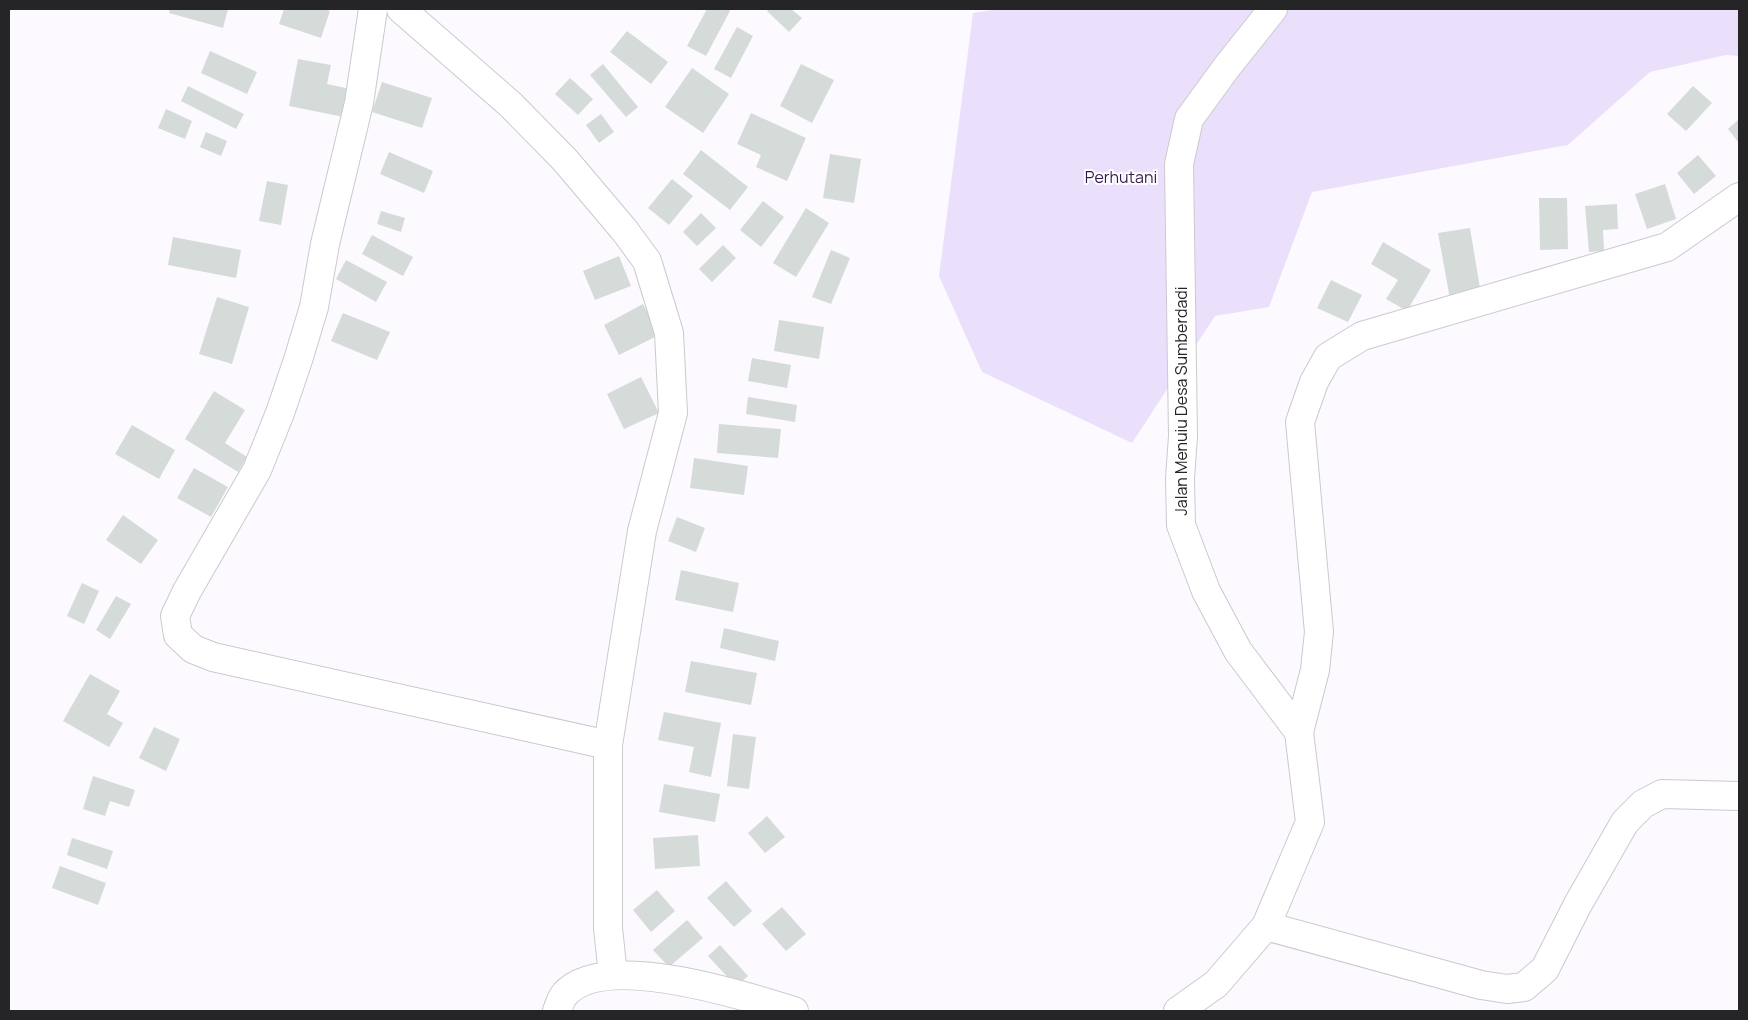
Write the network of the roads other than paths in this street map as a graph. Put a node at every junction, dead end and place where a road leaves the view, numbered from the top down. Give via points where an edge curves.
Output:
1 (374, 9) edge
2 (401, 9) edge
3 (1273, 9) edge
4 (1739, 197) edge
5 (1299, 732) junction
6 (596, 742) junction
7 (1739, 796) edge
8 (1266, 926) junction
9 (612, 975) junction
10 (557, 1011) edge
11 (794, 1011) edge
12 (1178, 1011) edge

1 - 6 street via 359,103 325,244 314,307 298,360 257,470 175,616 178,635 192,649 213,657
2 - 6 street via 511,105 565,160 624,231 647,261 669,334 673,413 642,531
3 - 5 street, Jalan Menuiu Desa Sumberdadi via 1189,119 1179,164 1183,426 1181,525 1206,591 1238,651
4 - 5 street via 1667,247 1362,336 1328,357 1314,382 1300,422 1319,632 1315,670
5 - 8 street via 1310,822
6 - 9 street
7 - 8 street via 1662,794 1643,804 1625,822 1545,969 1524,988 1481,985
8 - 12 street via 1216,984
9 - 10 street via 582,981 564,994
9 - 11 street via 661,978 745,996

